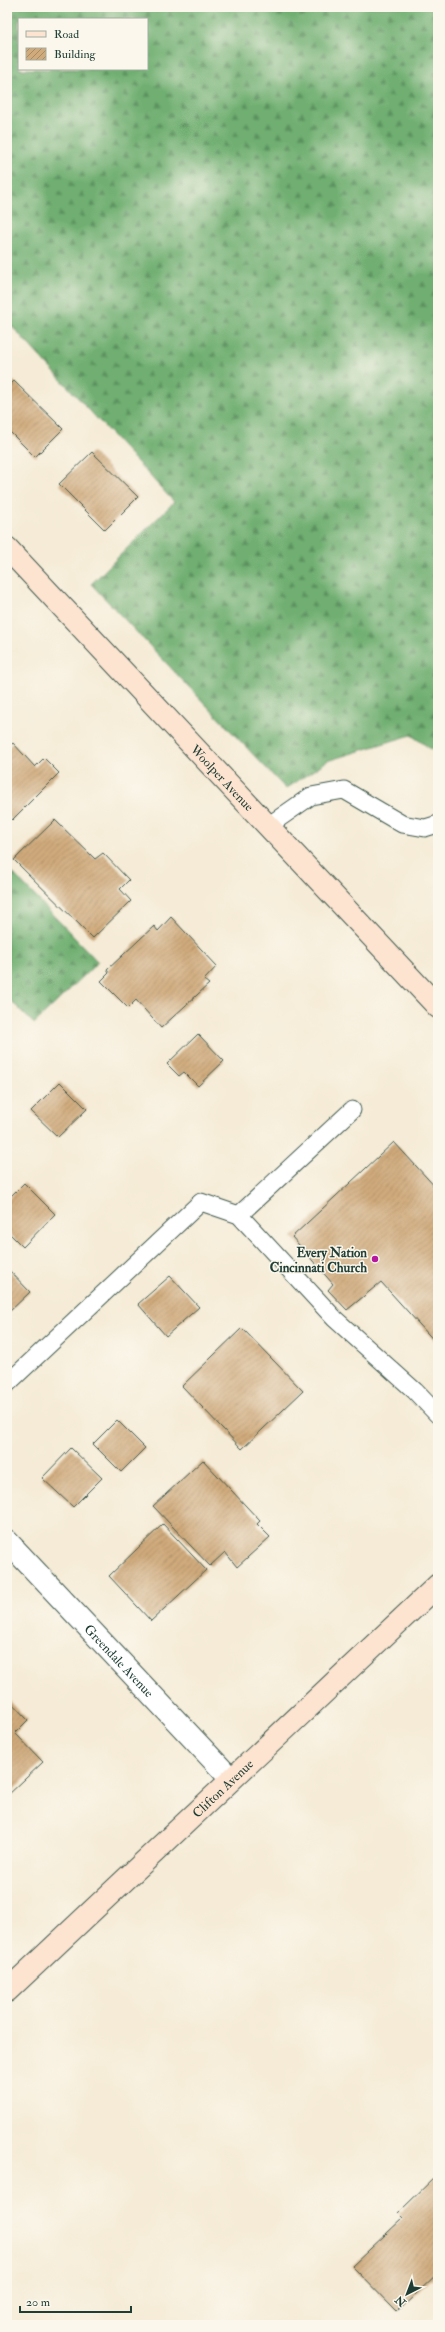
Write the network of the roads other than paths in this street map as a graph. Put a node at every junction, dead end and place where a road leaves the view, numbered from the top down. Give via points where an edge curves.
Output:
1 (7, 548) edge
2 (438, 824) edge
3 (268, 826) junction
4 (438, 1007) edge
5 (352, 1110) dead end
6 (240, 1215) junction
7 (7, 1384) edge
8 (438, 1415) edge
9 (7, 1541) edge
10 (438, 1585) edge
11 (231, 1779) junction
12 (7, 1991) edge

1 - 3 street, Woolper Avenue
2 - 3 lane via 425,828 402,824 344,790 311,796
3 - 4 street, Woolper Avenue
5 - 6 lane
6 - 7 lane via 200,1202
6 - 8 lane via 335,1319
9 - 11 street, Greendale Avenue
10 - 11 street, Clifton Avenue
11 - 12 street, Clifton Avenue

